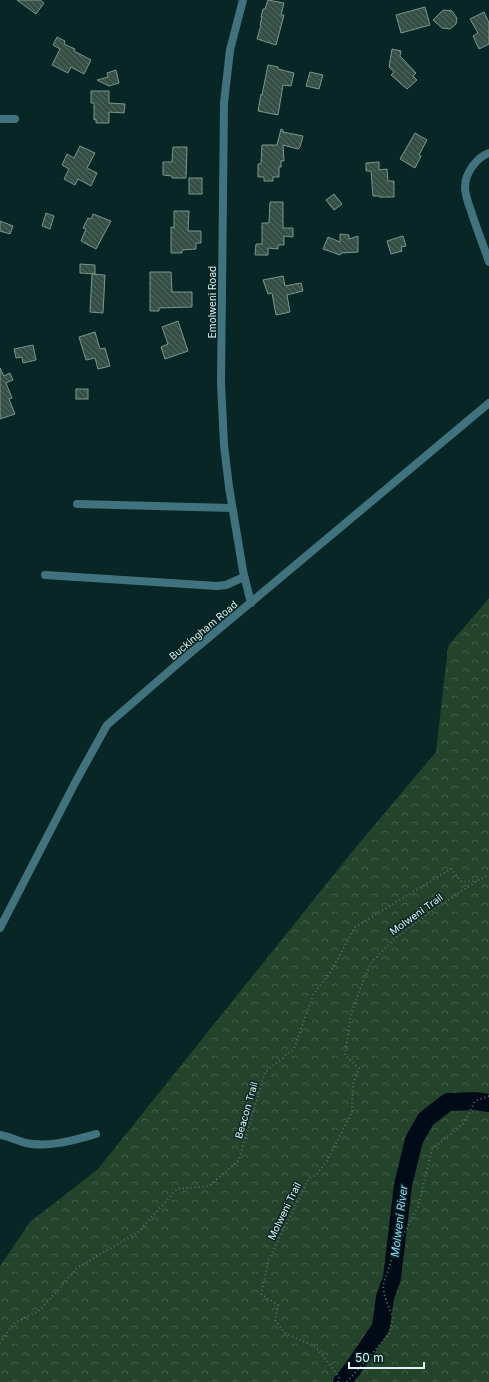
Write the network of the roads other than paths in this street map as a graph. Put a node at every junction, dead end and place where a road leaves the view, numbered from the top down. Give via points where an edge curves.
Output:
1 (242, 0) edge
2 (0, 119) edge
3 (15, 119) dead end
4 (489, 153) edge
5 (489, 262) edge
6 (489, 403) edge
7 (77, 504) dead end
8 (232, 508) junction
9 (45, 575) dead end
10 (244, 577) junction
11 (251, 604) junction
12 (0, 928) edge
13 (0, 1134) edge
14 (96, 1134) dead end

1 - 8 street, Emolweni Road via 230,50 224,118 221,383 224,445
2 - 3 street
4 - 5 street via 483,155 474,165 465,186 467,200
6 - 11 street, Buckingham Road
7 - 8 street
8 - 10 street, Emolweni Road
9 - 10 street via 216,586 226,585
10 - 11 street, Emolweni Road
11 - 12 street, Buckingham Road via 107,725
13 - 14 street via 25,1143 40,1145

